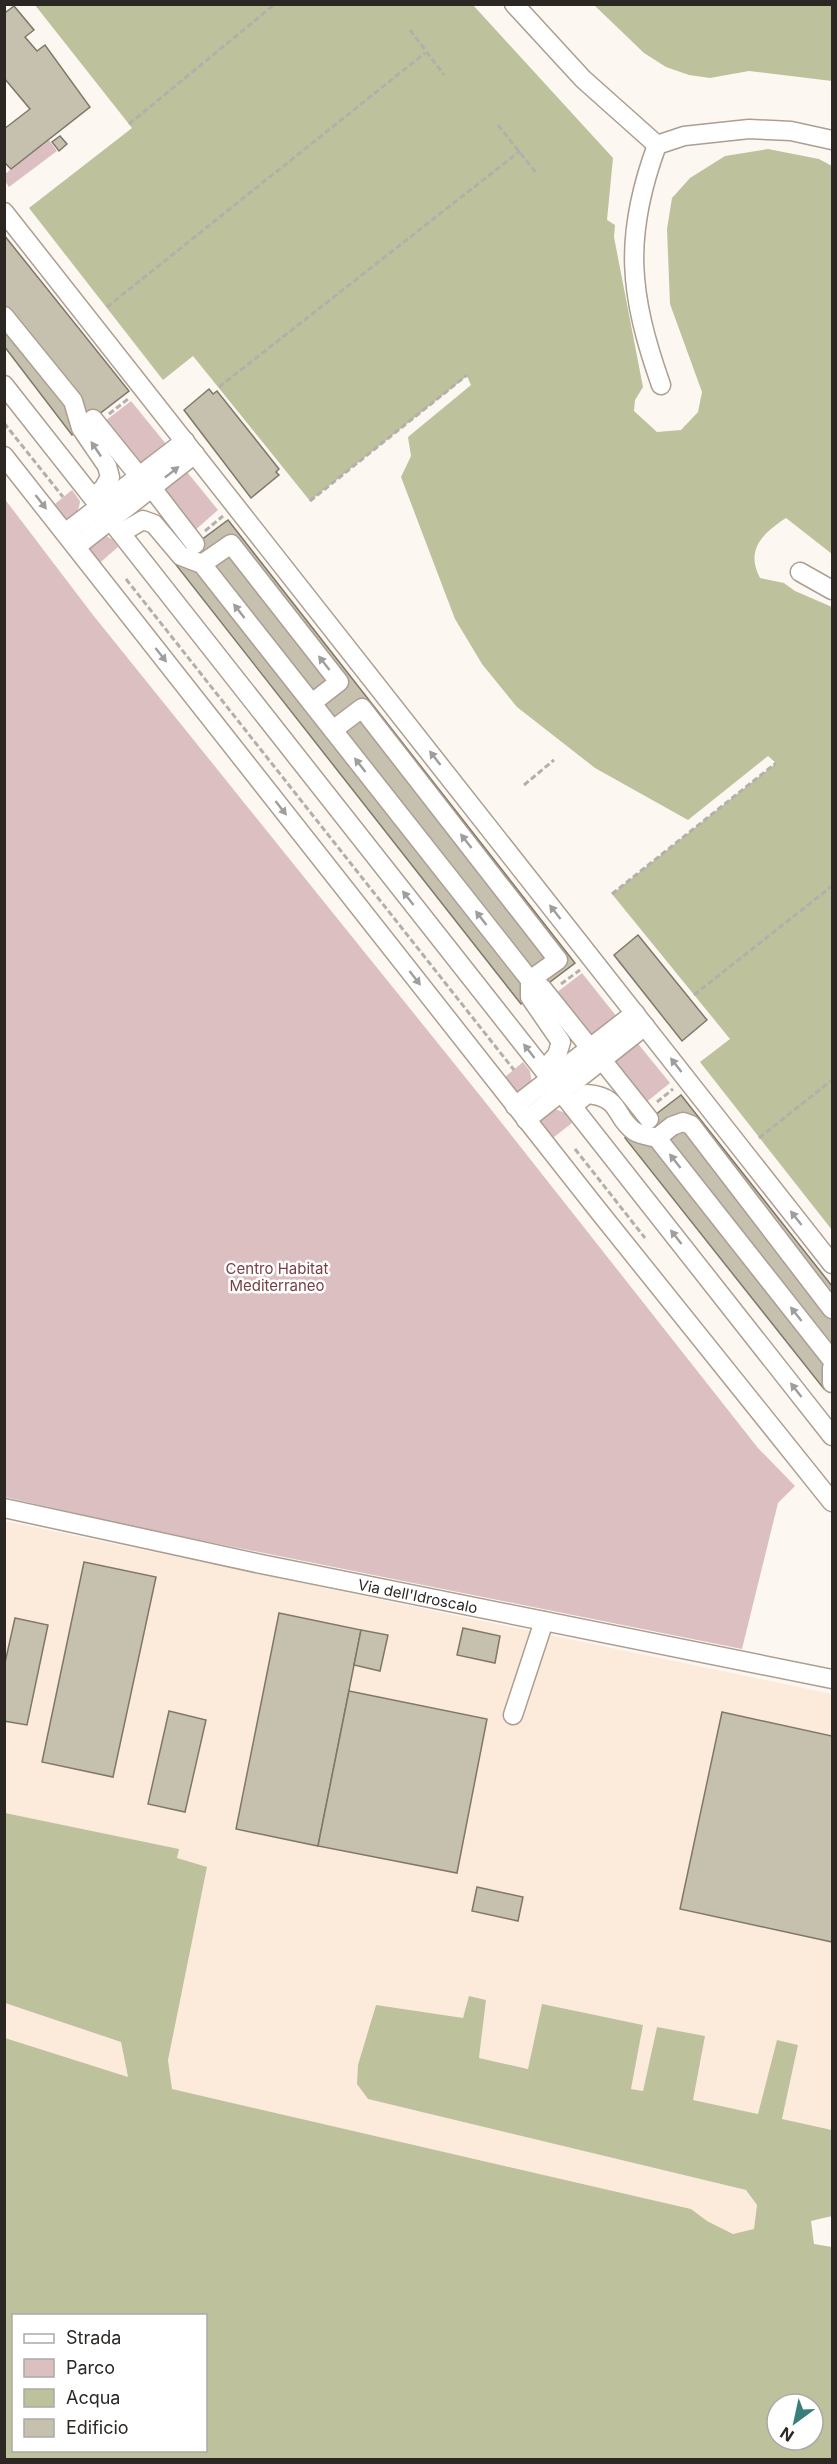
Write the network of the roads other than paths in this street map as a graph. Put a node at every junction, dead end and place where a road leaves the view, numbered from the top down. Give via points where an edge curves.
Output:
1 (514, 4) edge
2 (832, 140) edge
3 (657, 145) junction
4 (4, 212) edge
5 (4, 316) edge
6 (4, 385) edge
7 (662, 385) dead end
8 (95, 421) road end
9 (190, 447) junction
10 (4, 456) edge
11 (145, 482) junction
12 (106, 514) junction
13 (71, 540) junction
14 (195, 544) dead end
15 (202, 564) junction
16 (800, 572) dead end
17 (832, 590) edge
18 (312, 703) junction
19 (333, 730) junction
20 (540, 988) junction
21 (640, 1020) junction
22 (596, 1054) junction
23 (557, 1086) junction
24 (521, 1113) junction
25 (646, 1116) road end
26 (657, 1138) junction
27 (832, 1264) edge
28 (832, 1309) edge
29 (832, 1360) edge
30 (832, 1368) edge
31 (832, 1383) edge
32 (832, 1436) edge
33 (831, 1500) edge
34 (4, 1508) edge
35 (544, 1621) junction
36 (832, 1678) edge
37 (513, 1715) dead end

1 - 3 street via 590,85
2 - 3 street via 791,131 749,129 684,136
3 - 7 street via 637,213 633,263 648,348
4 - 9 street
12 -> 5 street via 103,489 110,477 107,466 81,428 73,401
6 - 12 street
8 - 11 street
9 - 11 street
21 -> 9 street
10 -> 13 street
11 - 12 street
11 - 14 street
12 - 13 street
12 - 15 street via 154,524 181,556
23 -> 12 street
13 -> 24 street
18 -> 15 street
18 -> 15 street via 339,682 231,544
16 - 17 street
18 - 19 street
20 -> 19 street
20 -> 19 street via 558,960 362,708
20 - 22 street
20 - 23 street via 530,997 561,1042
21 - 22 street
27 -> 21 street
22 - 23 street
22 - 25 street
23 - 24 street
23 - 26 street via 609,1100 634,1130
32 -> 23 street
24 - 33 street
26 - 28 street via 682,1122 690,1125
29 -> 26 street
30 - 31 street
34 - 35 street, Via dell'Idroscalo
35 - 36 street, Via dell'Idroscalo
35 - 37 street

